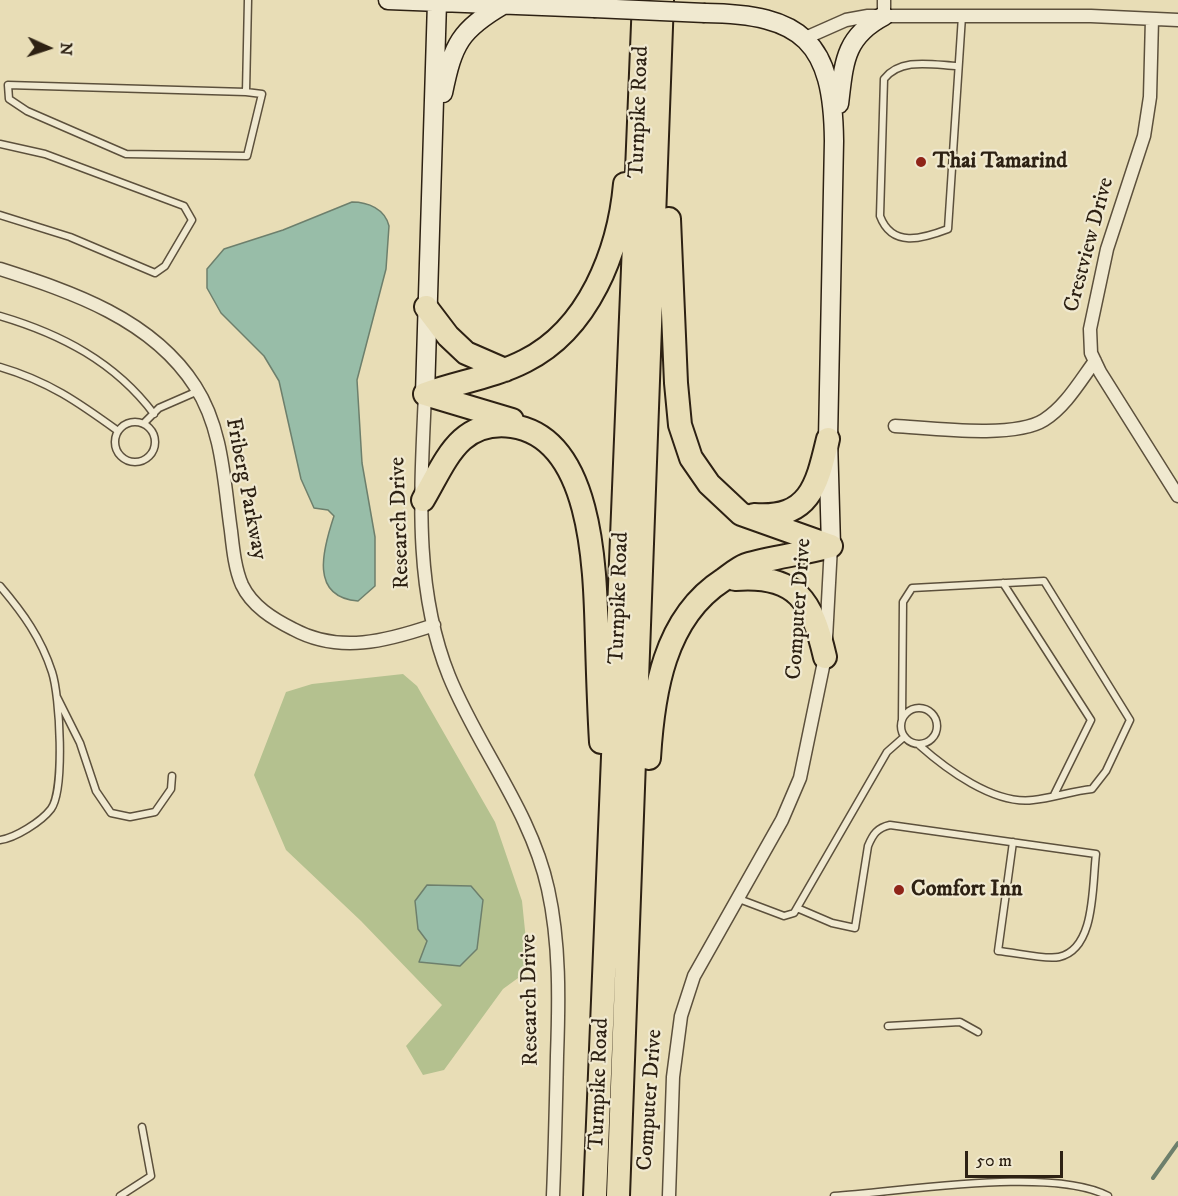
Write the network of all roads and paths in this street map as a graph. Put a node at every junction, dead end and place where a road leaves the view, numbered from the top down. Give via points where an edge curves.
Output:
1 (248, 0) edge
2 (388, 0) edge
3 (644, 0) edge
4 (662, 0) edge
5 (437, 1) edge
6 (503, 5) junction
7 (884, 8) edge
8 (962, 16) junction
9 (1152, 19) junction
10 (1178, 20) edge
11 (803, 39) junction
12 (958, 66) junction
13 (246, 92) junction
14 (640, 103) junction
15 (434, 138) junction
16 (834, 141) junction
17 (658, 142) junction
18 (0, 144) edge
19 (0, 215) edge
20 (0, 269) edge
21 (426, 307) junction
22 (0, 316) edge
23 (1095, 361) junction
24 (0, 367) edge
25 (505, 370) junction
26 (198, 391) junction
27 (425, 394) junction
28 (154, 414) junction
29 (144, 423) junction
30 (894, 426) dead end
31 (527, 428) junction
32 (118, 430) junction
33 (828, 440) junction
34 (1178, 496) edge
35 (423, 500) junction
36 (741, 514) junction
37 (831, 546) junction
38 (724, 579) junction
39 (1003, 584) junction
40 (0, 586) edge
41 (434, 625) junction
42 (825, 657) junction
43 (55, 694) junction
44 (902, 720) junction
45 (904, 737) junction
46 (919, 745) junction
47 (172, 776) dead end
48 (1054, 795) junction
49 (0, 840) edge
50 (1013, 842) junction
51 (739, 899) junction
52 (797, 908) junction
53 (606, 941) junction
54 (888, 1026) dead end
55 (978, 1032) dead end
56 (142, 1127) dead end
57 (619, 1173) junction
58 (120, 1196) edge
59 (553, 1196) edge
60 (595, 1196) edge
61 (618, 1196) edge
62 (669, 1196) edge
63 (834, 1196) edge
64 (1108, 1196) edge

1 - 13 lane
2 - 5 street
3 - 14 highway, Turnpike Road
4 - 17 highway, Turnpike Road
5 - 6 street
5 - 15 street, Research Drive
6 - 11 street, bridge via 752,14 768,18
6 - 15 street via 464,32 451,55
7 - 8 street
7 - 11 street
7 - 16 street via 846,55
8 - 9 street
8 - 12 lane
9 - 10 street
9 - 23 street, Crestview Drive via 1146,125 1095,297 1089,341
11 - 16 street, Computer Drive via 820,59 830,83
12 - 12 lane via 948,229 924,238 895,237 885,229 880,216 884,79 892,68 905,64
13 - 13 lane via 262,94 247,156 126,154 27,111 9,99 8,85
14 - 25 highway via 628,137 618,223 594,292 562,334 531,358
14 - 53 highway, Turnpike Road
15 - 21 street, Research Drive
16 - 33 street, Computer Drive
17 - 36 highway via 668,174 680,425 696,466
17 - 57 highway, Turnpike Road
18 - 19 lane via 45,154 184,206 192,220 165,266 155,273 70,237
20 - 26 street, Friberg Parkway via 92,302 122,319 150,337
21 - 25 highway via 466,353
21 - 27 street, Research Drive
22 - 28 lane via 62,339 105,365 135,388
23 - 30 street via 1061,406 1033,425 983,430
23 - 34 street, Crestview Drive
24 - 32 lane via 33,377 69,395
25 - 27 highway
26 - 28 lane
26 - 41 street, Friberg Parkway via 218,442 234,553 243,585 258,606 297,632 320,641 346,644 401,636
27 - 31 highway via 490,411
27 - 35 street, Research Drive
28 - 29 lane
29 - 32 lane via 134,421
29 - 32 lane via 152,430 155,449 141,462 130,462 116,450
31 - 35 highway via 493,424 471,431 455,446
31 - 53 highway via 543,438 571,475 590,533 603,770
33 - 36 highway via 818,481 802,504 775,515
33 - 37 street, Computer Drive
35 - 41 street, Research Drive via 424,587
36 - 37 highway
37 - 38 highway via 744,566
37 - 42 street, Computer Drive
38 - 42 highway via 765,578 795,590 810,608
38 - 57 highway via 706,591 677,630 655,697
39 - 44 lane via 912,588 903,602
39 - 48 lane via 1090,720
39 - 48 lane via 1044,581 1130,720 1106,771 1092,789
40 - 43 lane via 27,617 53,674
41 - 59 street, Research Drive via 448,674 476,735 525,822 548,887 559,990
42 - 51 street, Computer Drive via 800,778
43 - 47 lane via 80,743 96,791 111,813 130,818 155,812 171,789
43 - 49 lane via 62,765 52,808 30,826
44 - 45 lane
44 - 46 lane via 914,708 931,712 936,720 934,737
45 - 46 lane
45 - 52 lane via 887,752
46 - 48 lane via 988,793 1032,801
50 - 50 lane via 1096,854 1086,934 1075,950 1058,958 998,951
50 - 52 lane via 890,825 880,827 868,846 855,928
51 - 52 lane via 784,916
51 - 62 street, Computer Drive via 694,976 681,1016 673,1077
53 - 60 highway, Turnpike Road
54 - 55 lane via 960,1022
56 - 58 lane via 152,1176
57 - 61 highway, Turnpike Road
63 - 64 lane via 1045,1183 1079,1186

